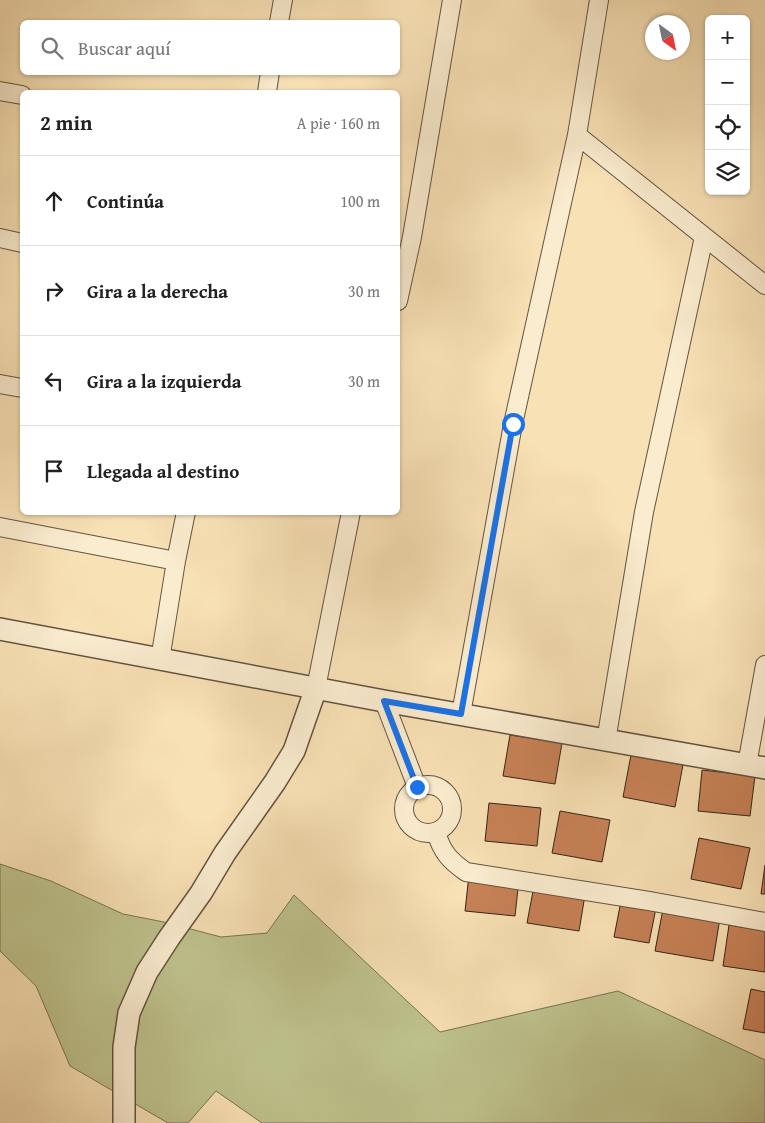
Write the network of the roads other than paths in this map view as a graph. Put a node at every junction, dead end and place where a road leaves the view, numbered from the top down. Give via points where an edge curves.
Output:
1 (283, 0) edge
2 (452, 0) edge
3 (599, 0) edge
4 (279, 20) edge
5 (270, 75) edge
6 (267, 90) edge
7 (0, 91) edge
8 (20, 95) edge
9 (577, 135) junction
10 (704, 237) junction
11 (0, 238) edge
12 (20, 242) edge
13 (765, 285) edge
14 (400, 293) edge
15 (0, 384) edge
16 (20, 388) edge
17 (185, 515) edge
18 (350, 515) edge
19 (0, 528) edge
20 (176, 561) junction
21 (0, 629) edge
22 (160, 660) junction
23 (765, 665) edge
24 (316, 688) junction
25 (384, 701) junction
26 (461, 714) junction
27 (606, 741) junction
28 (756, 767) edge
29 (417, 787) junction
30 (436, 832) junction
31 (765, 922) edge
32 (124, 1123) edge

1 - 4 street
2 - 14 street
3 - 9 street
5 - 6 street
7 - 8 street
9 - 10 street
9 - 26 street via 513,424
10 - 13 street
10 - 27 street via 644,512
11 - 12 street
15 - 16 street
17 - 20 street
18 - 24 street
19 - 20 street
20 - 22 street
21 - 22 street
22 - 24 street
23 - 28 street
24 - 25 street
24 - 32 street via 294,751 276,782 147,972 129,1013 125,1038
25 - 26 street
25 - 29 street
26 - 27 street
27 - 28 street
29 - 30 street via 406,798 404,815 407,822 420,832
29 - 30 street via 425,784 441,788 451,800 453,807 449,823
30 - 31 street via 440,846 452,862 466,872

